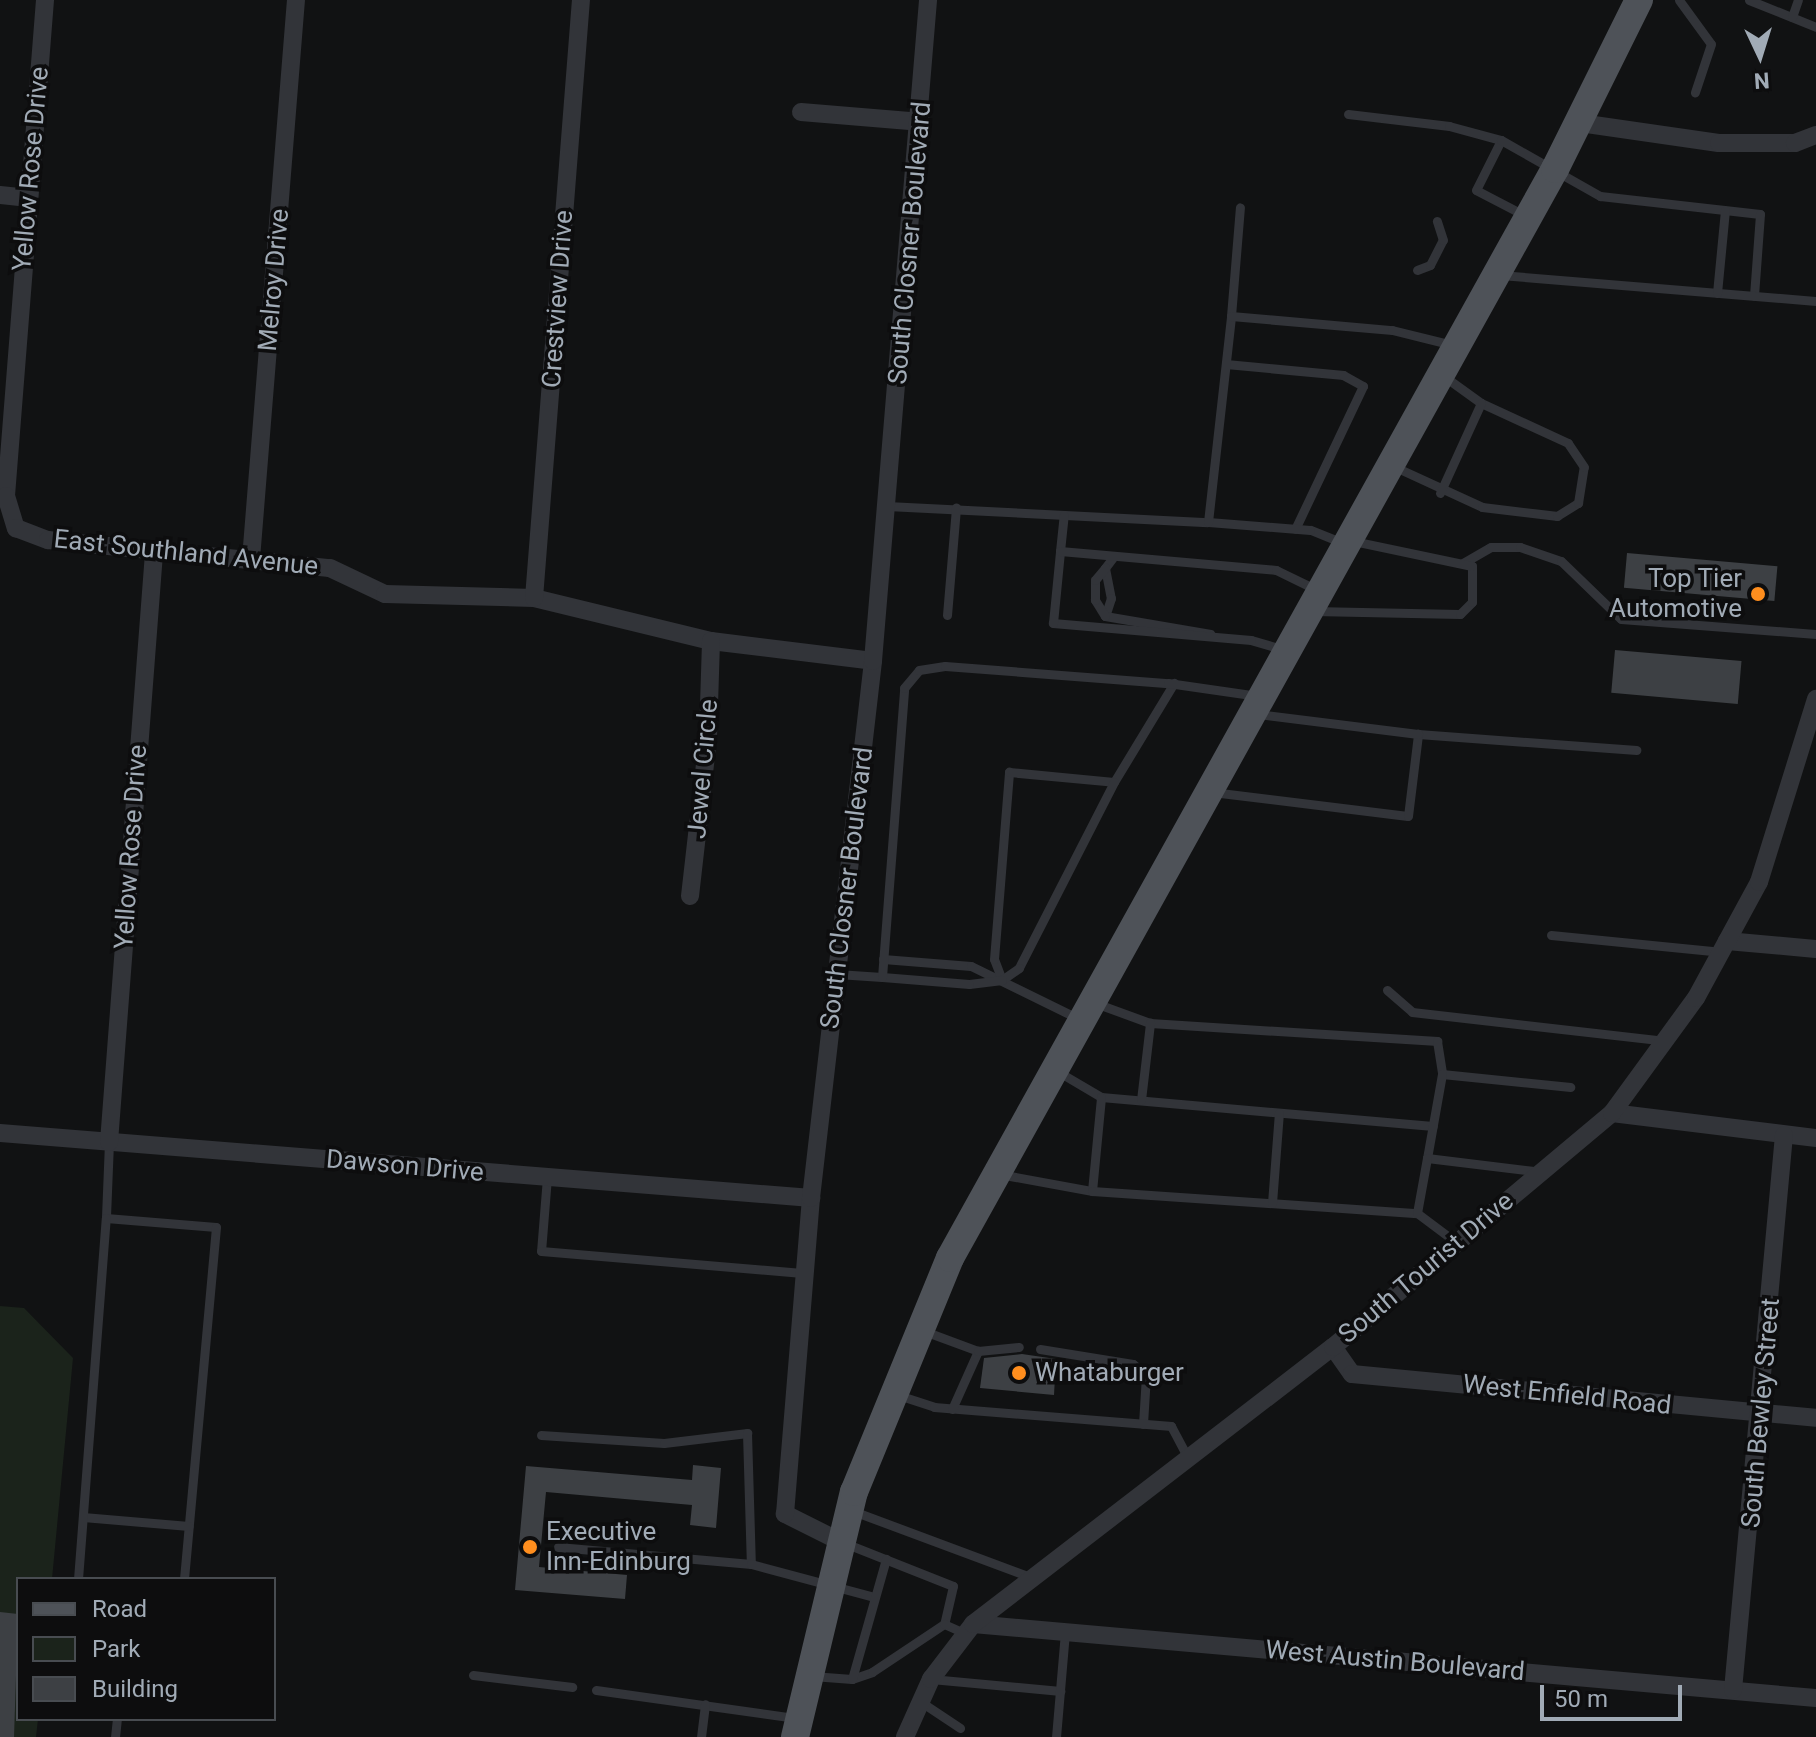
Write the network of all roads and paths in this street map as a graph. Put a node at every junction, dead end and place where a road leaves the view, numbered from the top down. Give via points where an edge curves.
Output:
1 (45, 0) edge
2 (296, 0) edge
3 (581, 0) edge
4 (928, 0) edge
5 (1639, 0) edge
6 (1679, 0) edge
7 (1749, 0) edge
8 (1798, 0) edge
9 (1792, 17) junction
10 (1816, 27) edge
11 (1695, 92) dead end
12 (801, 112) dead end
13 (1348, 114) dead end
14 (922, 122) junction
15 (1580, 123) junction
16 (1816, 135) edge
17 (1501, 140) junction
18 (1555, 169) junction
19 (0, 195) edge
20 (29, 198) junction
21 (1240, 207) dead end
22 (1725, 210) junction
23 (1528, 217) junction
24 (1437, 221) dead end
25 (1417, 270) dead end
26 (1496, 275) junction
27 (1717, 293) junction
28 (1754, 296) junction
29 (1816, 301) edge
30 (1231, 316) junction
31 (1456, 346) junction
32 (1226, 364) junction
33 (1441, 374) junction
34 (1481, 403) junction
35 (5, 440) edge
36 (1390, 465) junction
37 (1440, 493) junction
38 (887, 506) junction
39 (956, 507) junction
40 (1064, 515) junction
41 (1208, 522) junction
42 (16, 528) joint
43 (1295, 529) junction
44 (1347, 542) junction
45 (1060, 551) junction
46 (154, 553) junction
47 (1114, 556) junction
48 (251, 559) junction
49 (1463, 563) junction
50 (1105, 568) junction
51 (534, 598) junction
52 (1315, 601) junction
53 (947, 615) dead end
54 (1105, 616) junction
55 (1816, 634) edge
56 (1218, 637) junction
57 (711, 641) junction
58 (1287, 651) junction
59 (873, 661) junction
60 (1174, 683) junction
61 (1816, 699) edge
62 (1257, 705) junction
63 (1418, 734) junction
64 (1636, 750) dead end
65 (1114, 782) junction
66 (1209, 791) junction
67 (690, 896) dead end
68 (1551, 935) dead end
69 (1725, 947) junction
70 (1816, 949) edge
71 (883, 959) junction
72 (837, 974) junction
73 (882, 977) junction
74 (1002, 980) junction
75 (1387, 990) dead end
76 (1087, 1012) junction
77 (1150, 1023) junction
78 (1665, 1041) junction
79 (1055, 1069) junction
80 (1442, 1074) junction
81 (1570, 1087) dead end
82 (1101, 1097) junction
83 (1141, 1100) junction
84 (1279, 1113) junction
85 (1612, 1113) junction
86 (1433, 1126) junction
87 (0, 1133) edge
88 (1784, 1135) junction
89 (1816, 1138) edge
90 (109, 1142) junction
91 (1427, 1158) junction
92 (1542, 1172) junction
93 (997, 1173) junction
94 (547, 1177) junction
95 (1092, 1191) junction
96 (811, 1198) junction
97 (1272, 1203) junction
98 (1417, 1213) junction
99 (106, 1218) junction
100 (1457, 1243) junction
101 (805, 1273) junction
102 (921, 1330) junction
103 (1019, 1347) dead end
104 (1333, 1347) junction
105 (1040, 1349) dead end
106 (978, 1351) junction
107 (895, 1393) junction
108 (952, 1409) junction
109 (1763, 1414) junction
110 (1816, 1418) edge
111 (1143, 1424) junction
112 (541, 1435) dead end
113 (1188, 1458) junction
114 (850, 1510) junction
115 (83, 1517) junction
116 (189, 1526) junction
117 (841, 1542) junction
118 (558, 1547) dead end
119 (886, 1559) junction
120 (751, 1564) junction
121 (78, 1577) edge
122 (184, 1577) edge
123 (1033, 1578) junction
124 (832, 1589) junction
125 (874, 1597) junction
126 (944, 1624) junction
127 (970, 1629) junction
128 (1065, 1632) junction
129 (473, 1675) dead end
130 (810, 1676) junction
131 (852, 1679) junction
132 (931, 1679) junction
133 (572, 1687) dead end
134 (596, 1690) dead end
135 (1733, 1690) junction
136 (1060, 1691) junction
137 (1816, 1698) edge
138 (921, 1702) junction
139 (705, 1704) junction
140 (798, 1728) edge
141 (960, 1728) dead end
142 (701, 1737) edge
143 (905, 1737) edge
144 (1056, 1737) edge

1 - 20 street, Yellow Rose Drive
2 - 48 street, Melroy Drive
3 - 51 street, Crestview Drive
4 - 14 street, South Closner Boulevard
5 - 15 main road
6 - 11 lane via 1711,44
7 - 9 lane
8 - 9 lane
9 - 10 lane
12 - 14 street
13 - 17 lane via 1449,126
14 - 38 street, South Closner Boulevard
15 - 16 street via 1719,143 1795,143
15 - 18 main road
17 - 18 lane
17 - 23 lane via 1476,190
18 - 22 lane via 1600,196
18 - 23 main road
19 - 20 street
20 - 35 street, Yellow Rose Drive
21 - 30 lane
22 - 27 lane
22 - 28 lane via 1760,214
23 - 26 main road
24 - 25 lane via 1443,240 1430,265
26 - 27 lane
26 - 31 main road
27 - 28 lane
28 - 29 lane
30 - 31 lane via 1392,330
30 - 32 lane
31 - 33 main road
32 - 41 lane
32 - 43 lane via 1343,375 1363,386
33 - 34 lane
33 - 36 main road
34 - 37 lane
34 - 37 lane via 1579,454 1585,481 1578,503 1545,516 1482,507
35 - 42 street, Yellow Rose Drive via 6,496
36 - 37 lane
36 - 44 main road
38 - 39 lane
38 - 59 street, South Closner Boulevard
39 - 40 lane
39 - 53 lane
40 - 41 lane
40 - 45 lane
41 - 43 lane
42 - 46 street, East Southland Avenue via 48,540
43 - 44 lane
44 - 49 lane
44 - 52 main road
45 - 47 lane
45 - 56 lane via 1053,623
46 - 48 street, East Southland Avenue
46 - 90 street, Yellow Rose Drive
47 - 50 lane
47 - 52 lane via 1276,570
48 - 51 street, East Southland Avenue via 330,568 385,594
49 - 52 lane via 1472,566 1474,581 1472,602 1460,614
49 - 55 lane via 1491,547 1520,547 1561,561 1621,619
50 - 54 lane via 1111,598
50 - 54 lane via 1095,580 1095,600
51 - 57 street, East Southland Avenue
52 - 58 main road
54 - 56 lane via 1192,627
56 - 58 lane
57 - 59 street, East Southland Avenue
57 - 67 street, Jewel Circle via 708,737
58 - 62 main road
59 - 72 street, South Closner Boulevard
60 - 62 lane
60 - 65 lane
60 - 71 lane via 945,666 919,670 904,688
61 - 69 street, South Tourist Drive via 1759,882
62 - 63 lane
62 - 66 main road
63 - 64 lane
63 - 66 lane via 1408,816
65 - 74 lane via 1019,968
65 - 74 lane via 1009,772 994,959
66 - 76 main road
68 - 69 lane
69 - 70 street
69 - 78 street, South Tourist Drive
71 - 73 lane
71 - 74 lane via 971,966
72 - 73 lane
72 - 96 street, South Closner Boulevard
73 - 74 lane via 969,984
74 - 76 lane
75 - 78 lane via 1412,1012
76 - 77 lane
76 - 79 main road
77 - 80 lane via 1437,1041
77 - 83 lane
78 - 85 street, South Tourist Drive
79 - 82 lane
79 - 93 main road
80 - 81 lane
80 - 86 lane
82 - 83 lane
82 - 95 lane
83 - 84 lane
84 - 86 lane
84 - 97 lane
85 - 88 street
85 - 92 street, South Tourist Drive
86 - 91 lane
87 - 90 street, Dawson Drive
88 - 89 street
88 - 109 street, South Bewley Street
90 - 94 street, Dawson Drive
90 - 99 lane
91 - 92 lane
91 - 98 lane
92 - 100 street, South Tourist Drive
93 - 95 lane
93 - 102 main road via 950,1258
94 - 96 street, Dawson Drive
94 - 101 lane via 541,1251
95 - 97 lane
96 - 101 street, South Closner Boulevard
97 - 98 lane
98 - 100 lane
99 - 115 lane
99 - 116 lane via 216,1227
100 - 104 street, South Tourist Drive
101 - 117 street, South Closner Boulevard via 785,1514
102 - 106 lane
102 - 107 main road
103 - 106 lane
104 - 109 street, West Enfield Road via 1352,1374
104 - 113 street, South Tourist Drive
105 - 111 lane via 1133,1364 1146,1375
106 - 108 lane
107 - 108 lane
107 - 114 main road
108 - 111 lane
109 - 110 street, West Enfield Road
109 - 135 street, South Bewley Street
111 - 113 lane via 1171,1426
112 - 120 lane via 664,1443 747,1433
113 - 123 street, South Tourist Drive
114 - 117 main road
114 - 123 lane
115 - 116 lane
115 - 121 lane
116 - 122 lane
117 - 119 lane
117 - 124 main road
118 - 120 lane
119 - 125 lane
119 - 126 lane via 953,1586
120 - 124 lane
123 - 127 street, South Tourist Drive
124 - 125 lane
124 - 130 main road
125 - 131 lane
126 - 127 lane
126 - 131 lane
127 - 128 street, West Austin Boulevard
127 - 132 street, South Tourist Drive
128 - 135 street, West Austin Boulevard
128 - 136 lane
129 - 133 lane
130 - 131 lane
130 - 140 main road
132 - 136 lane
132 - 138 street, South Tourist Drive
134 - 139 lane
135 - 137 street, West Austin Boulevard
136 - 144 lane
138 - 141 lane
138 - 143 street, South Tourist Drive
139 - 140 lane
139 - 142 lane

